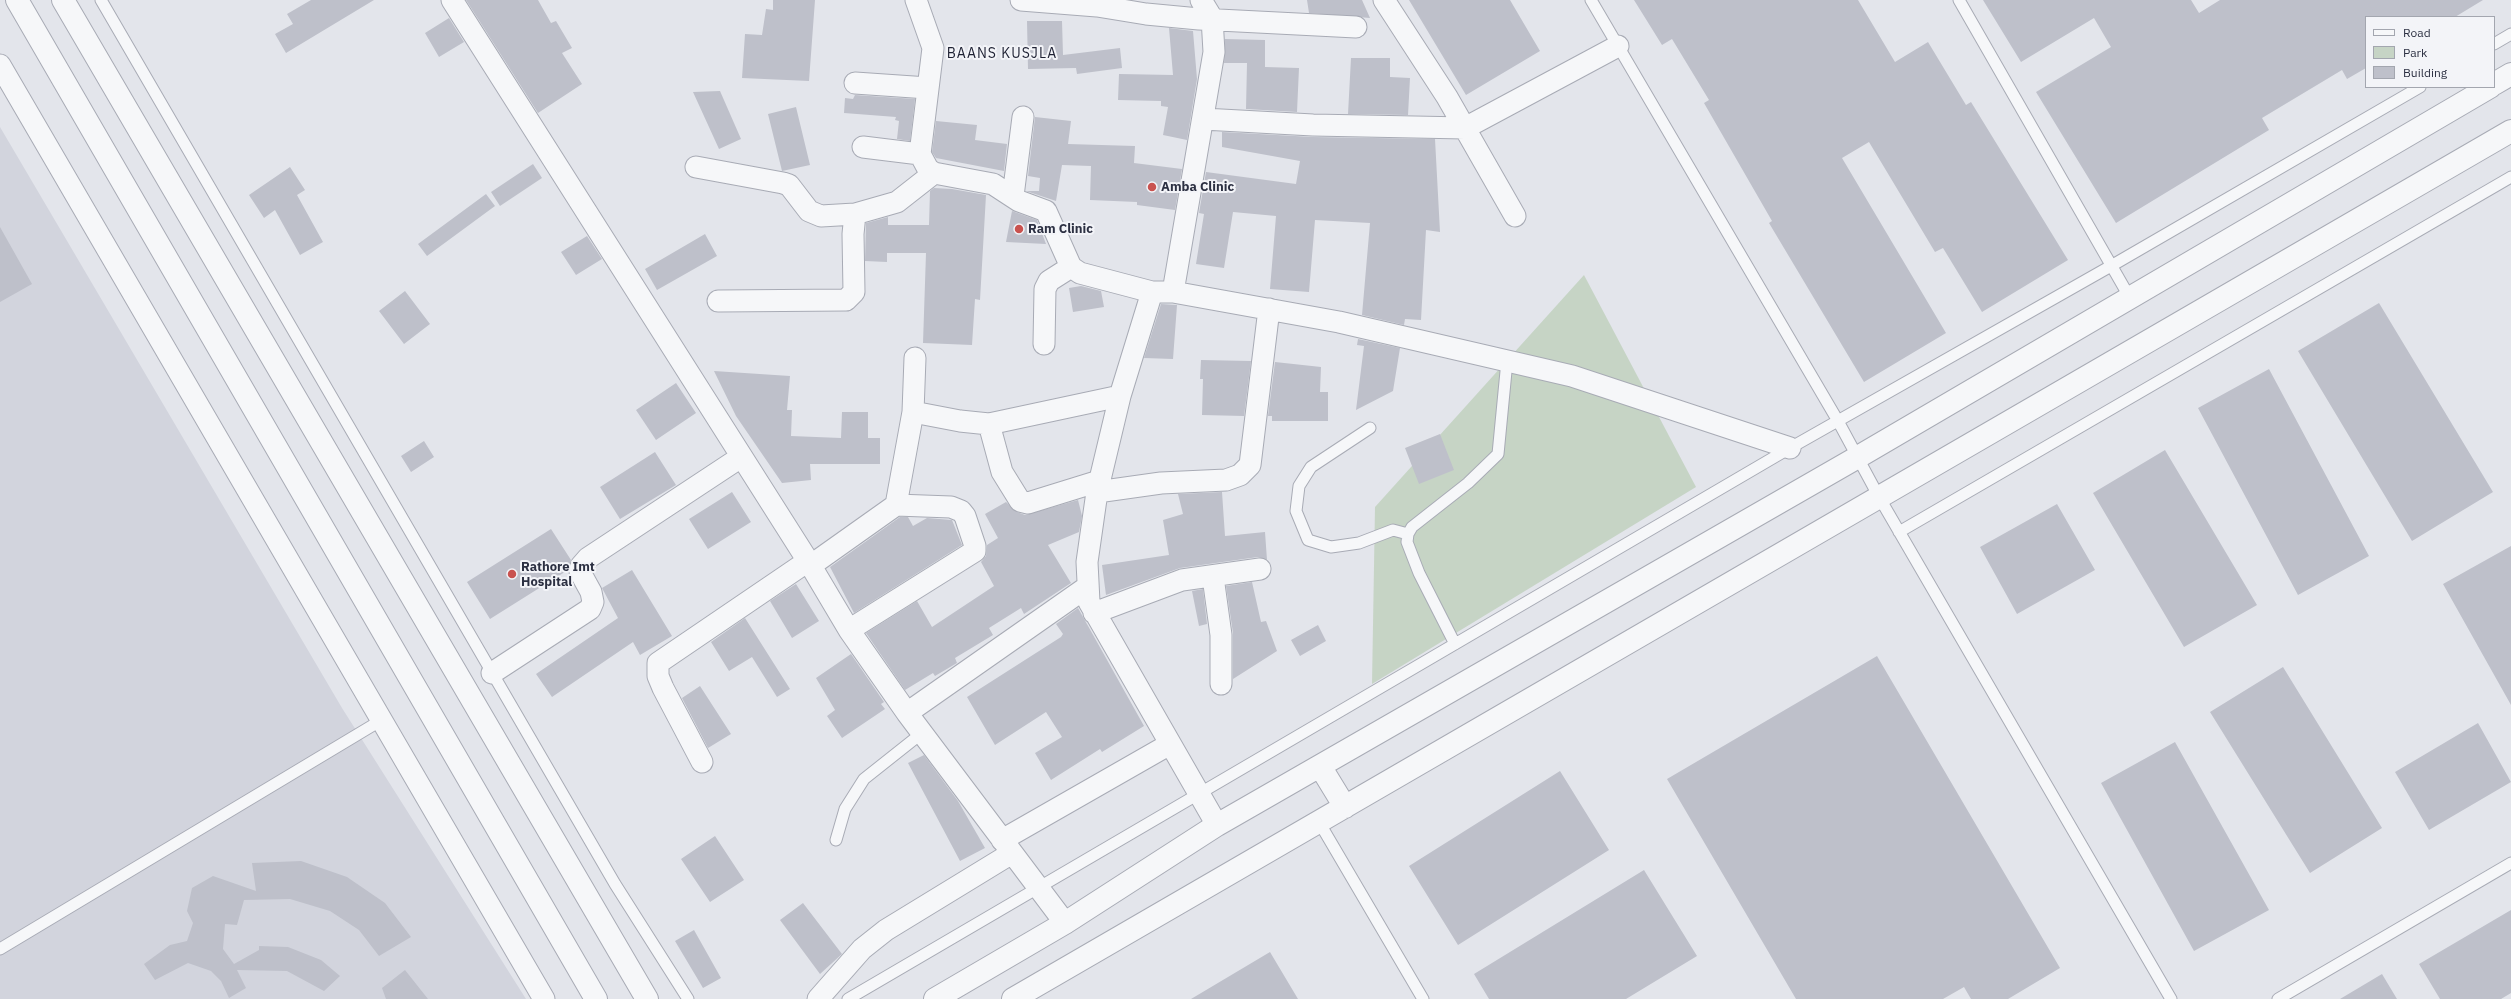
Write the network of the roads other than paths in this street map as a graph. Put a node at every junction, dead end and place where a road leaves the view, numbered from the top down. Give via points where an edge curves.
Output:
1 (17, 0) edge
2 (64, 0) edge
3 (101, 0) edge
4 (452, 0) edge
5 (916, 0) edge
6 (1021, 0) edge
7 (1201, 0) edge
8 (1384, 0) edge
9 (1591, 0) edge
10 (1959, 0) edge
11 (1212, 18) junction
12 (1356, 27) dead end
13 (2511, 34) edge
14 (2495, 43) edge
15 (1618, 46) junction
16 (0, 65) edge
17 (2511, 74) edge
18 (855, 83) dead end
19 (2495, 83) edge
20 (928, 88) junction
21 (2418, 88) edge
22 (2488, 88) edge
23 (1023, 117) dead end
24 (1203, 118) junction
25 (1465, 128) junction
26 (2511, 131) edge
27 (863, 147) dead end
28 (920, 154) junction
29 (696, 167) dead end
30 (934, 173) junction
31 (2511, 177) edge
32 (1013, 196) junction
33 (855, 214) junction
34 (1515, 216) dead end
35 (2111, 266) junction
36 (1071, 268) junction
37 (1152, 292) junction
38 (1173, 292) junction
39 (2130, 298) junction
40 (718, 301) dead end
41 (1269, 309) junction
42 (1044, 344) dead end
43 (915, 358) dead end
44 (1507, 361) junction
45 (1120, 396) junction
46 (913, 412) junction
47 (1838, 421) junction
48 (989, 424) junction
49 (1370, 428) dead end
50 (1790, 448) junction
51 (741, 457) junction
52 (1858, 457) junction
53 (1098, 487) junction
54 (1879, 497) junction
55 (896, 506) junction
56 (1899, 532) junction
57 (1408, 534) junction
58 (809, 564) junction
59 (1260, 569) dead end
60 (1213, 577) junction
61 (1088, 588) junction
62 (1094, 613) junction
63 (849, 630) junction
64 (1455, 644) junction
65 (492, 673) junction
66 (1221, 684) dead end
67 (907, 713) junction
68 (380, 720) junction
69 (922, 733) junction
70 (1170, 744) junction
71 (702, 762) dead end
72 (1320, 766) junction
73 (1199, 794) junction
74 (1345, 807) junction
75 (1319, 822) junction
76 (1217, 825) junction
77 (836, 840) dead end
78 (1007, 846) junction
79 (2511, 863) edge
80 (1038, 888) junction
81 (1065, 923) junction
82 (0, 949) edge
83 (544, 999) edge
84 (596, 999) edge
85 (647, 999) edge
86 (688, 999) edge
87 (818, 999) edge
88 (848, 999) edge
89 (934, 999) edge
90 (1013, 999) edge
91 (1423, 999) edge
92 (2171, 999) edge
93 (2278, 999) edge

1 - 84 street
2 - 85 street
3 - 65 lane
4 - 51 street
5 - 20 street via 933,48
6 - 11 street via 1096,6 1146,14
7 - 11 street
8 - 25 street
9 - 15 lane
10 - 35 lane
11 - 12 street
11 - 24 street via 1214,52
13 - 14 lane
15 - 25 street
15 - 47 lane
16 - 68 street
17 - 19 street
18 - 20 street
20 - 28 street
21 - 35 lane
22 - 39 street
23 - 32 street
24 - 25 street via 1313,125
24 - 38 street
25 - 34 street
26 - 54 street
27 - 28 street
28 - 30 street via 928,169
29 - 33 street via 783,182 789,185 815,215
30 - 32 street via 993,184
30 - 33 street via 897,202
31 - 56 lane
32 - 36 street via 1049,214
33 - 40 street via 854,292 846,300
35 - 39 lane
35 - 47 lane
36 - 37 street via 1102,280
36 - 42 street via 1049,282 1045,289
37 - 38 street
37 - 45 street
38 - 41 street
39 - 52 street
41 - 44 street via 1339,322
41 - 53 street via 1250,465 1240,475 1226,480
43 - 46 street
44 - 50 street via 1572,376
44 - 57 lane via 1498,454 1468,483 1412,527
45 - 48 street
45 - 53 street
46 - 48 street
46 - 55 street
47 - 50 lane
47 - 52 lane
48 - 53 street via 1002,472 1020,501 1028,503
49 - 57 lane via 1311,468 1299,486 1296,511 1308,540 1331,547 1359,543 1393,530
50 - 64 lane
51 - 58 street
51 - 65 street via 588,558 581,566 580,572 591,592 593,602 590,609
52 - 54 lane
52 - 72 street
53 - 61 street via 1087,562
54 - 56 lane
54 - 74 street
55 - 58 street
55 - 63 street via 957,508 965,516 975,551
56 - 92 lane
57 - 64 lane via 1408,542 1419,572
58 - 63 street
58 - 71 street via 658,663 658,676 663,688
59 - 60 street
60 - 62 street via 1182,580
60 - 66 street via 1221,635
61 - 62 street via 1089,602
61 - 67 street
62 - 70 street
63 - 67 street
64 - 73 lane
65 - 86 lane via 615,884
67 - 69 street
68 - 82 lane
68 - 83 street
69 - 77 lane via 864,779 845,809
69 - 78 street
70 - 73 street
70 - 78 street
72 - 74 street
72 - 76 street
73 - 76 street
73 - 80 lane
74 - 75 street
75 - 90 street
75 - 91 lane
76 - 81 street
78 - 80 street
78 - 87 street via 874,939
79 - 93 lane
80 - 81 street
80 - 88 lane
81 - 89 street

